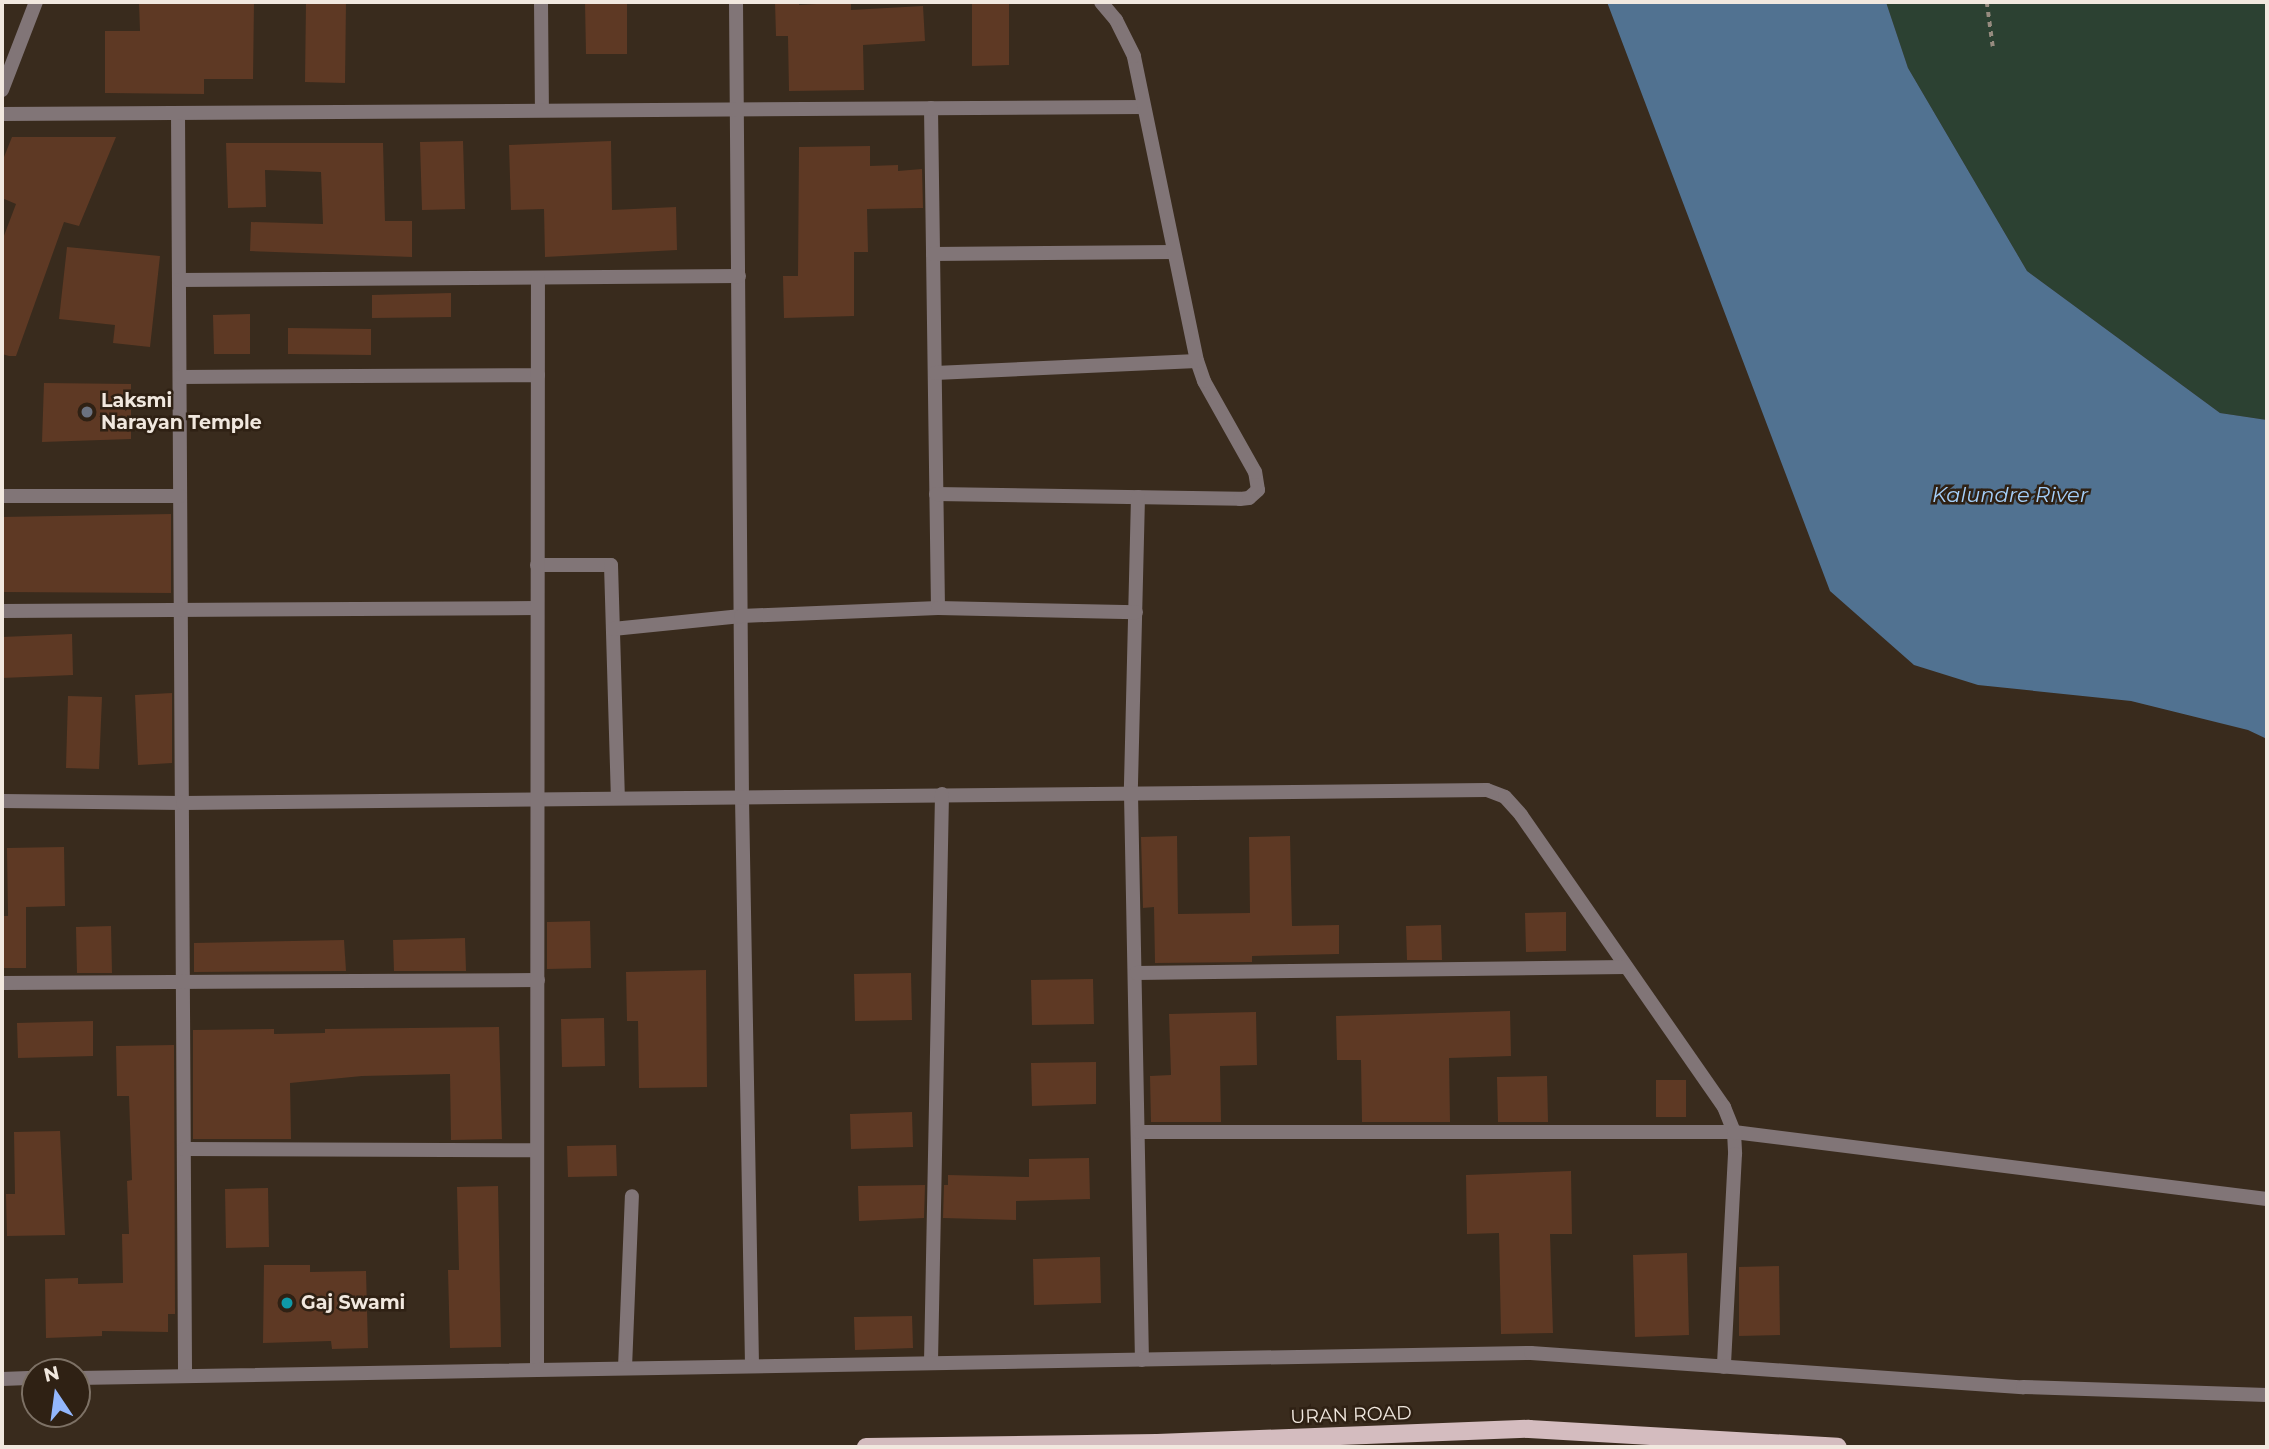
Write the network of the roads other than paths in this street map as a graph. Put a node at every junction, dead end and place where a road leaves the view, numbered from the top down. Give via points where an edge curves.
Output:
1 (36, 2) edge
2 (541, 2) edge
3 (736, 2) edge
4 (1101, 2) edge
5 (2, 90) edge
6 (1144, 107) junction
7 (931, 108) junction
8 (738, 109) junction
9 (542, 110) junction
10 (178, 113) junction
11 (2, 114) edge
12 (1174, 251) junction
13 (933, 254) junction
14 (739, 276) junction
15 (538, 278) junction
16 (179, 279) junction
17 (1197, 361) junction
18 (935, 373) junction
19 (538, 375) junction
20 (180, 377) junction
21 (936, 495) junction
22 (2, 496) edge
23 (180, 496) junction
24 (1138, 497) junction
25 (537, 565) junction
26 (537, 608) junction
27 (938, 608) junction
28 (181, 610) junction
29 (2, 611) edge
30 (1136, 612) junction
31 (741, 616) junction
32 (613, 629) junction
33 (942, 794) junction
34 (1131, 794) junction
35 (536, 798) junction
36 (618, 798) junction
37 (742, 798) junction
38 (2, 801) edge
39 (183, 803) junction
40 (1626, 967) junction
41 (1136, 973) junction
42 (538, 980) junction
43 (182, 982) junction
44 (2, 983) edge
45 (1139, 1132) junction
46 (1734, 1132) junction
47 (184, 1149) junction
48 (537, 1150) junction
49 (632, 1196) dead end
50 (2267, 1199) edge
51 (1142, 1360) junction
52 (931, 1362) junction
53 (752, 1366) junction
54 (1724, 1367) junction
55 (625, 1368) junction
56 (537, 1370) junction
57 (186, 1376) junction
58 (21, 1378) edge
59 (91, 1378) edge
60 (2, 1379) edge
61 (2267, 1395) edge
62 (866, 1447) edge
63 (1837, 1447) edge

1 - 5 street
2 - 9 street
3 - 8 street
4 - 6 street via 1134,56
6 - 7 street
6 - 12 street
7 - 8 street
7 - 13 street
8 - 9 street
8 - 14 street
9 - 10 street
10 - 11 street
10 - 16 street
12 - 13 street
12 - 17 street
13 - 18 street
14 - 15 street
14 - 31 street
15 - 16 street
15 - 19 street
16 - 20 street
17 - 18 street
17 - 24 street via 1255,472 1258,490 1240,499
18 - 21 street
19 - 20 street
19 - 25 street
20 - 23 street
21 - 24 street
21 - 27 street
22 - 23 street
23 - 28 street
24 - 30 street
25 - 26 street
25 - 32 street via 611,565
26 - 28 street
26 - 35 street
27 - 30 street
27 - 31 street
28 - 29 street
28 - 39 street
30 - 34 street
31 - 32 street
31 - 37 street
32 - 36 street
33 - 34 street
33 - 37 street
33 - 52 street
34 - 40 street via 1487,790 1505,797 1521,815
34 - 41 street
35 - 36 street
35 - 39 street
35 - 42 street
36 - 37 street
37 - 53 street
38 - 39 street
39 - 43 street
40 - 41 street
40 - 46 street via 1724,1107
41 - 45 street
42 - 43 street
42 - 48 street
43 - 44 street
43 - 47 street
45 - 46 street
45 - 51 street
46 - 50 street
46 - 54 street
47 - 48 street
47 - 57 street
48 - 56 street
49 - 55 street
51 - 52 street
51 - 54 street via 1531,1353
52 - 53 street
53 - 55 street
54 - 61 street via 2132,1393
55 - 56 street
56 - 57 street
57 - 59 street
58 - 60 street
62 - 63 main road, URAN ROAD via 1529,1429

